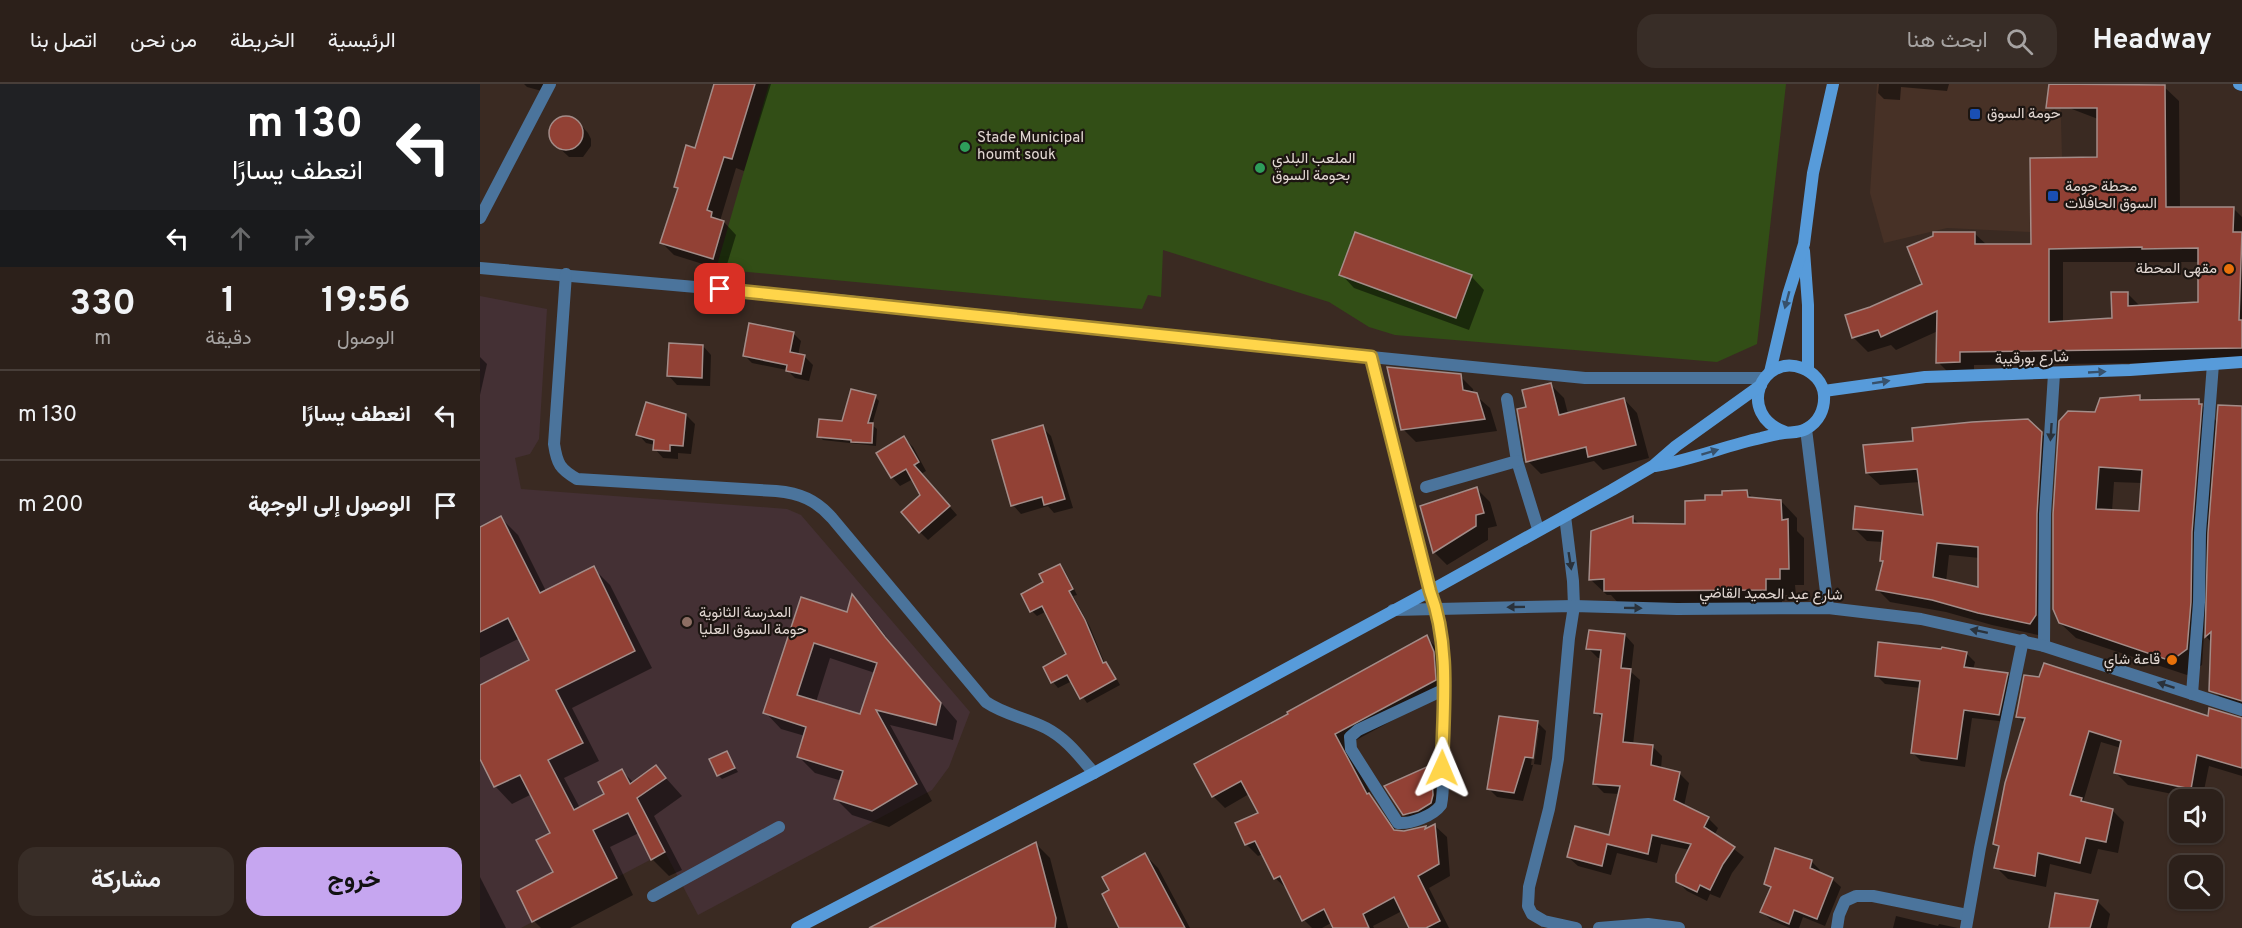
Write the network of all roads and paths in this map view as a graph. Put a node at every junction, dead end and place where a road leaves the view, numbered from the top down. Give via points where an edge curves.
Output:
1 (550, 84) edge
2 (1833, 84) edge
3 (480, 218) edge
4 (1804, 244) junction
5 (480, 268) edge
6 (566, 274) junction
7 (1371, 357) junction
8 (2242, 362) edge
9 (2213, 364) junction
10 (1808, 370) junction
11 (2054, 374) junction
12 (1765, 378) junction
13 (1824, 391) junction
14 (1507, 399) dead end
15 (1806, 429) junction
16 (1785, 432) junction
17 (1516, 461) junction
18 (1653, 466) junction
19 (1426, 487) dead end
20 (1565, 516) junction
21 (1538, 530) junction
22 (1430, 591) junction
23 (1574, 606) junction
24 (1437, 608) junction
25 (1828, 608) junction
26 (1393, 610) junction
27 (2023, 640) junction
28 (2044, 646) junction
29 (1443, 690) junction
30 (2192, 694) junction
31 (2242, 710) edge
32 (1094, 773) junction
33 (779, 827) dead end
34 (653, 896) dead end
35 (1966, 922) edge
36 (797, 928) edge
37 (1576, 928) edge
38 (1599, 928) edge
39 (1679, 928) edge
40 (1837, 928) edge

1 - 3 street
2 - 4 main road via 1813,173
4 - 10 main road
4 -> 12 main road
5 - 6 street
6 - 7 street
6 - 32 street via 554,444 556,459 564,472 577,479 792,492 808,497 832,518 986,702 1058,735
7 - 12 street via 1585,378
7 - 22 street
8 - 9 main road, شارع بورقيبة
11 -> 9 main road, شارع بورقيبة
9 - 30 street
10 - 12 main road via 1782,366
10 - 13 main road
13 -> 11 main road, شارع بورقيبة via 1925,377
11 -> 28 street via 2045,514
12 - 16 main road via 1758,397 1759,409 1773,428
12 - 18 main road
13 - 15 main road via 1824,406 1818,420
14 - 17 street
15 - 16 main road
15 - 25 street
18 -> 16 main road
17 - 19 street
17 - 21 street
18 - 20 main road
20 - 21 main road
20 -> 23 street
21 - 22 main road
22 - 24 street
22 - 26 main road
23 -> 24 street, شارع عبد الحميد القاضي
23 -> 25 street, شارع عبد الحميد القاضي
23 - 37 street via 1558,759 1528,906 1532,915 1544,921
24 - 26 street, شارع عبد الحميد القاضي
24 - 29 street
27 -> 25 street, شارع عبد الحميد القاضي via 1921,619
26 - 32 main road
27 - 28 street, شارع عبد الحميد القاضي
27 - 35 street
30 -> 28 street, شارع عبد الحميد القاضي
29 - 29 street via 1441,805 1433,812 1398,823 1351,749 1350,737
30 - 31 street, شارع عبد الحميد القاضي
32 - 36 main road
33 - 34 street
35 - 40 street via 1873,896 1856,896 1845,901
38 - 39 street via 1648,924

